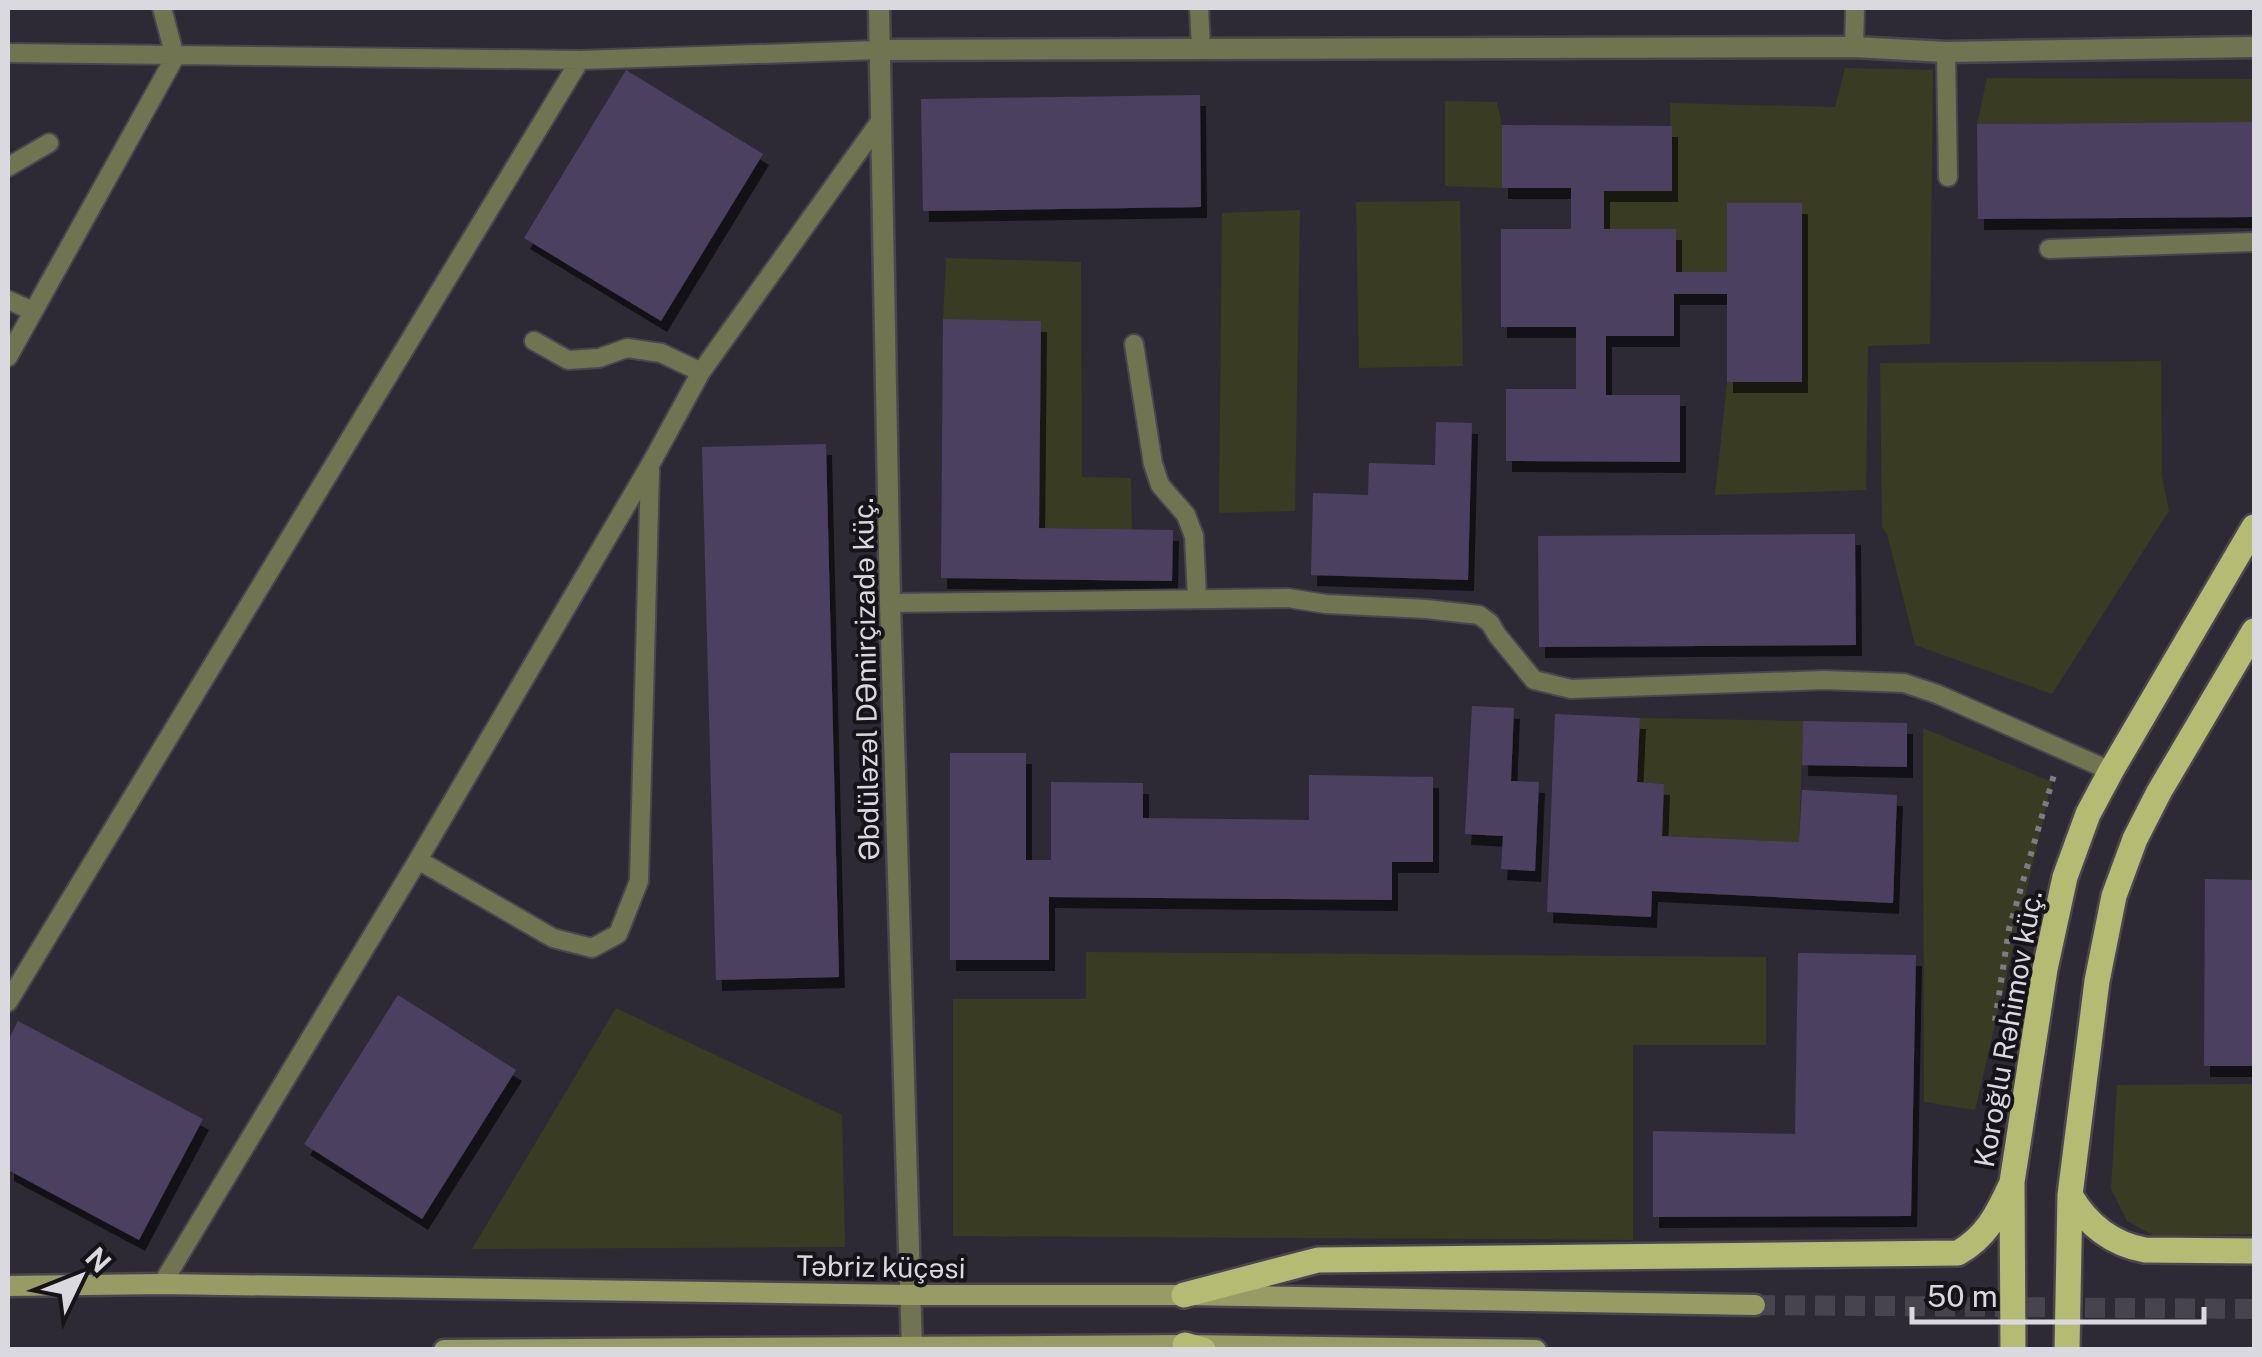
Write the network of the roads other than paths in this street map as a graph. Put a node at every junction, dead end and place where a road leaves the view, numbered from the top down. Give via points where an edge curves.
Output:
1 (162, 8) edge
2 (878, 8) edge
3 (1199, 8) edge
4 (1855, 8) edge
5 (1854, 47) junction
6 (2254, 47) edge
7 (1201, 48) junction
8 (878, 50) junction
9 (1946, 52) junction
10 (8, 53) edge
11 (175, 56) junction
12 (580, 60) junction
13 (881, 120) junction
14 (50, 143) dead end
15 (8, 167) edge
16 (1948, 177) dead end
17 (2254, 242) edge
18 (2049, 248) dead end
19 (8, 300) edge
20 (33, 311) junction
21 (534, 341) dead end
22 (1134, 344) dead end
23 (8, 356) edge
24 (701, 372) junction
25 (650, 465) junction
26 (2254, 527) edge
27 (1197, 597) junction
28 (890, 603) junction
29 (2254, 631) edge
30 (2111, 772) junction
31 (418, 860) junction
32 (8, 1002) edge
33 (2012, 1182) junction
34 (2070, 1195) junction
35 (2254, 1251) edge
36 (162, 1284) junction
37 (8, 1286) edge
38 (910, 1295) junction
39 (1184, 1295) junction
40 (1755, 1305) tunnel mouth
41 (1194, 1347) edge
42 (912, 1348) edge
43 (444, 1350) edge
44 (1536, 1350) edge
45 (2013, 1350) edge
46 (2068, 1350) edge

1 - 11 lane
2 - 8 street, Əbdüləzəl DƏmirçizadə küç.
3 - 7 lane
4 - 5 lane
5 - 7 street
5 - 9 street
6 - 9 street
7 - 8 street
8 - 12 lane
8 - 13 street, Əbdüləzəl DƏmirçizadə küç.
9 - 16 lane
10 - 11 lane
11 - 12 lane
11 - 20 lane
12 - 32 lane
13 - 24 lane
13 - 28 street, Əbdüləzəl DƏmirçizadə küç.
14 - 15 lane
17 - 18 lane
19 - 20 lane
20 - 23 lane
21 - 24 lane via 568,360 627,348 661,353
22 - 27 lane via 1160,485 1194,536
24 - 25 lane
25 - 31 lane
25 - 31 lane via 639,881 618,934 592,948 553,938
26 - 30 main road, Koroğlu Rəhimov küç.
27 - 28 lane
27 - 30 lane via 1479,615 1534,680 1571,689 1824,680 1904,684
28 - 38 street, Əbdüləzəl DƏmirçizadə küç.
29 - 34 main road via 2158,792 2114,896
30 - 33 main road, Koroğlu Rəhimov küç. via 2064,877
31 - 36 lane
33 - 39 main road via 1988,1230 1958,1253 1318,1260
33 - 45 main road, Koroğlu Rəhimov küç.
34 - 35 main road via 2098,1230 2130,1248
34 - 46 main road
36 - 37 main road, Təbriz küçəsi
36 - 38 main road, Təbriz küçəsi
38 - 39 main road, Təbriz küçəsi
38 - 42 street, Əbdüləzəl DƏmirçizadə küç.
39 - 40 main road, Təbriz küçəsi
41 - 42 main road
41 - 44 main road
42 - 43 main road

